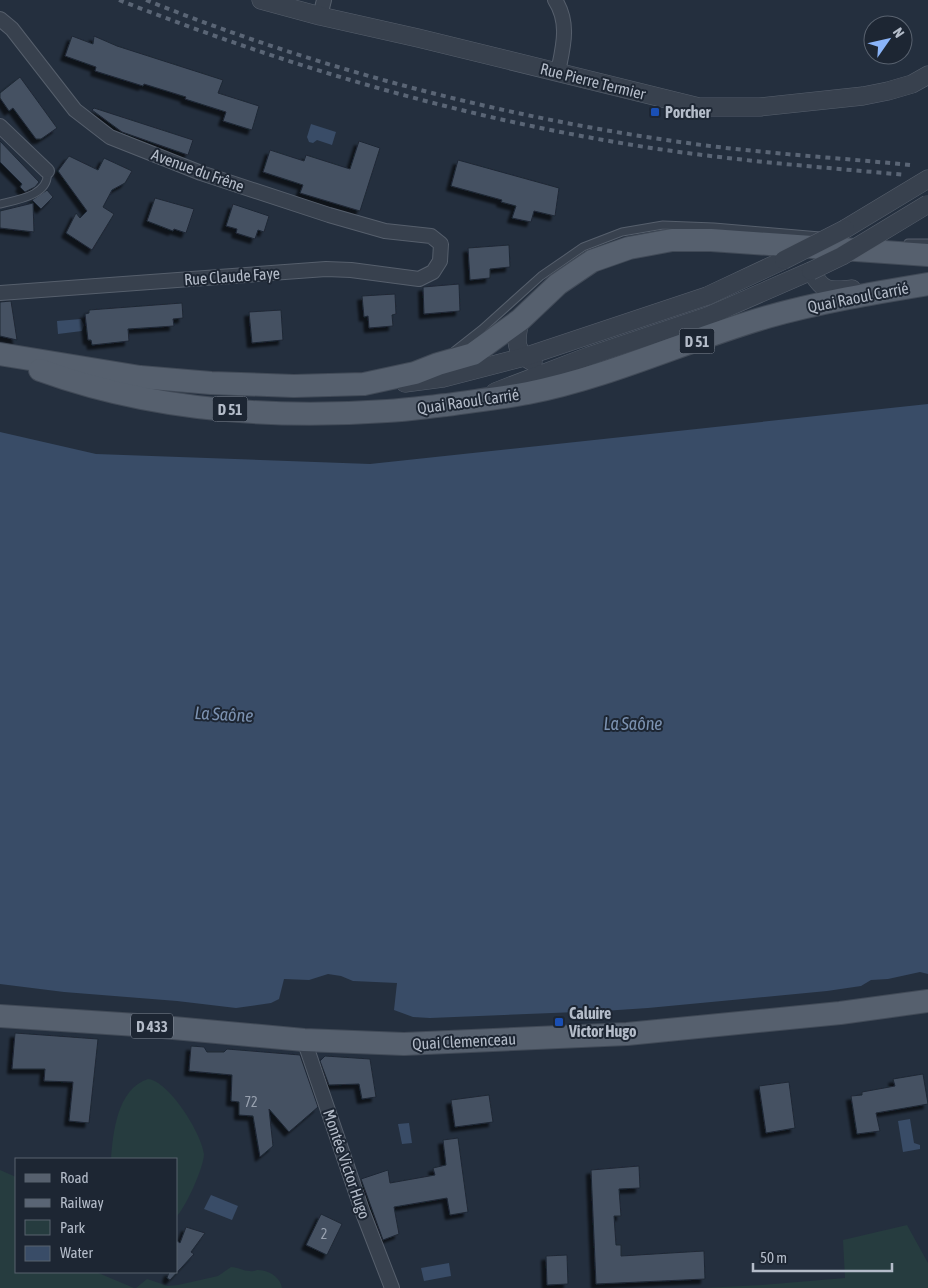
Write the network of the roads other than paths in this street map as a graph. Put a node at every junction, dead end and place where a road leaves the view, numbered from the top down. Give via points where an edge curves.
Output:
1 (261, 0) edge
2 (555, 0) edge
3 (322, 8) edge
4 (0, 19) edge
5 (558, 72) junction
6 (928, 75) edge
7 (0, 126) edge
8 (47, 171) joint
9 (928, 179) edge
10 (0, 204) edge
11 (928, 204) edge
12 (850, 236) junction
13 (885, 241) dead end
14 (904, 242) dead end
15 (928, 243) edge
16 (441, 244) joint
17 (928, 255) edge
18 (811, 271) junction
19 (928, 283) edge
20 (0, 293) edge
21 (520, 320) junction
22 (0, 355) edge
23 (589, 356) junction
24 (524, 357) junction
25 (438, 364) junction
26 (364, 384) junction
27 (466, 402) junction
28 (928, 1001) edge
29 (0, 1016) edge
30 (304, 1040) junction
31 (392, 1288) edge

1 - 3 street, Rue Pierre Termier
2 - 5 street via 562,10 565,31
3 - 5 street, Rue Pierre Termier via 418,38
4 - 16 street, Avenue du Frêne via 12,29 76,110 110,137 201,173 329,215 385,231 431,236
5 - 6 street, Rue Pierre Termier via 699,107 760,107 863,96 912,84
7 - 8 street
8 - 10 lane via 45,184 29,197
9 - 12 street
11 - 18 street, bridge
12 - 13 lane, Quai Raoul Carrié
12 - 18 street, bridge via 812,260
12 - 24 street, bridge via 784,260 707,296
12 - 25 lane, Quai Raoul Carrié via 663,225 622,232 582,248 540,276
14 - 15 lane
16 - 20 street, Rue Claude Faye via 440,261 433,272 419,279 326,269
17 - 21 main road, Quai Raoul Carrié / D 51 via 672,240 628,248 592,261 558,284
18 - 19 street via 819,285 831,291
18 - 23 street via 708,316
19 - 27 main road, Quai Raoul Carrié / D 51 via 832,301 766,318 592,376 528,393
21 - 24 street via 516,339
21 - 25 main road, Quai Raoul Carrié / D 51 via 473,354
22 - 26 main road, Quai Raoul Carrié / D 51 via 140,377 211,383
22 - 27 main road, Quai Raoul Carrié / D 51 via 73,382 212,408 292,414 388,411
23 - 24 street via 543,366
23 - 27 street
24 - 26 street via 443,378
25 - 26 main road, Quai Raoul Carrié / D 51 via 415,373
28 - 30 main road, Quai Clemenceau / D 433 via 627,1034 404,1044
29 - 30 main road, Quai Clemenceau / D 433
30 - 31 street, Montée Victor Hugo

